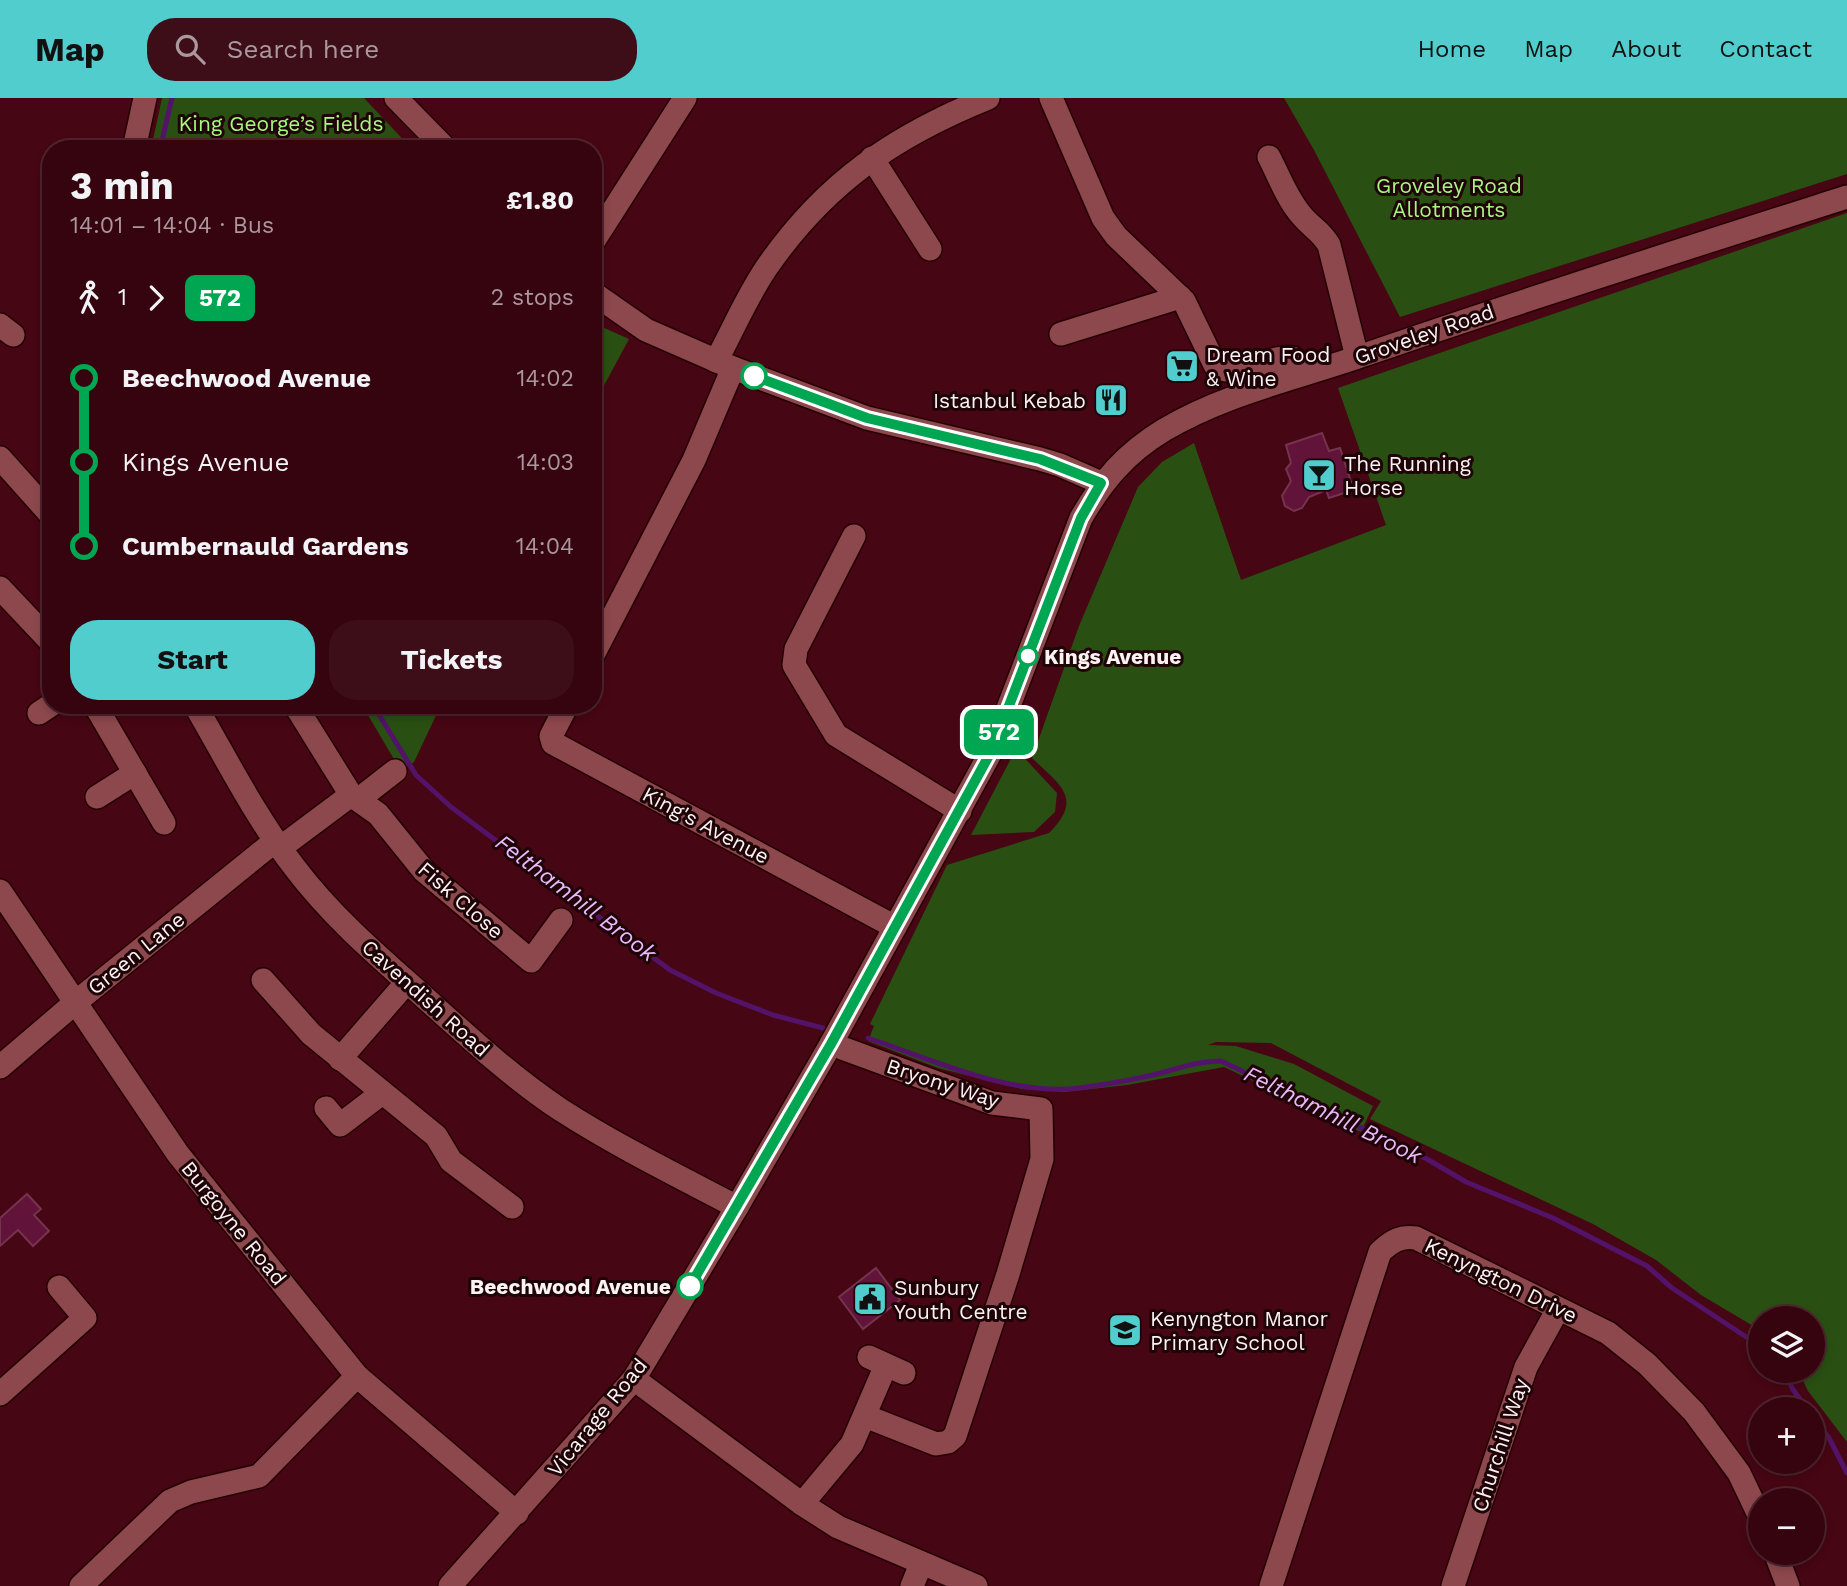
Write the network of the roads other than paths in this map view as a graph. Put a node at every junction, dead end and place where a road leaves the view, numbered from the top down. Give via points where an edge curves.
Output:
1 (145, 98) edge
2 (396, 98) edge
3 (685, 98) edge
4 (988, 98) edge
5 (1051, 98) edge
6 (136, 140) edge
7 (437, 140) edge
8 (1269, 157) dead end
9 (872, 158) junction
10 (1847, 197) edge
11 (602, 228) edge
12 (930, 249) dead end
13 (1180, 297) junction
14 (602, 299) edge
15 (1061, 334) dead end
16 (1357, 357) junction
17 (724, 365) junction
18 (1305, 373) junction
19 (0, 458) edge
20 (1101, 483) junction
21 (42, 498) edge
22 (854, 536) dead end
23 (0, 588) edge
24 (42, 632) edge
25 (602, 638) edge
26 (100, 714) edge
27 (200, 714) edge
28 (301, 714) edge
29 (562, 714) edge
30 (395, 771) dead end
31 (135, 774) junction
32 (97, 797) dead end
33 (355, 797) junction
34 (960, 811) junction
35 (164, 823) dead end
36 (278, 844) junction
37 (0, 891) edge
38 (561, 920) dead end
39 (895, 927) junction
40 (264, 980) dead end
41 (407, 982) junction
42 (76, 1002) junction
43 (831, 1044) junction
44 (340, 1059) junction
45 (0, 1068) edge
46 (382, 1093) junction
47 (326, 1108) dead end
48 (737, 1207) junction
49 (512, 1208) dead end
50 (59, 1287) dead end
51 (1558, 1309) junction
52 (886, 1365) dead end
53 (357, 1376) junction
54 (634, 1378) junction
55 (0, 1394) edge
56 (865, 1416) junction
57 (1748, 1492) edge
58 (802, 1504) junction
59 (517, 1513) junction
60 (921, 1564) junction
61 (1780, 1565) edge
62 (461, 1582) edge
63 (81, 1586) edge
64 (912, 1586) edge
65 (976, 1586) edge
66 (1271, 1586) edge
67 (1453, 1586) edge
68 (1788, 1586) edge

1 - 6 street
2 - 7 street
3 - 11 street
4 - 9 street via 905,135
5 - 13 street via 1103,218
8 - 16 street via 1290,199 1329,245
9 - 12 street
9 - 17 street via 850,173 803,220 766,269
10 - 16 street, Groveley Road
13 - 15 street
13 - 18 street via 1220,369 1236,371 1280,356 1293,358
14 - 17 street via 646,330
16 - 18 street, Groveley Road
17 - 20 street via 867,418 1040,459
17 - 25 street via 694,460
18 - 20 street, Groveley Road via 1198,411 1161,432
19 - 21 street
20 - 34 street, Vicarage Road via 1081,518 992,750
22 - 34 street via 796,649 794,665 836,735
23 - 24 street
26 - 31 street
27 - 36 street, Cavendish Road
28 - 33 street
29 - 39 street, King's Avenue via 551,736 553,743
30 - 33 street
31 - 32 street
31 - 35 street
33 - 36 street, Green Lane
33 - 38 street, Fisk Close via 377,814 424,871 531,961
34 - 39 street, Vicarage Road
36 - 41 street, Cavendish Road via 332,912
36 - 42 street, Green Lane
37 - 42 street, Burgoyne Road
39 - 43 street, Vicarage Road
40 - 44 street via 311,1034
41 - 44 street
41 - 48 street, Cavendish Road via 493,1058 560,1109
42 - 45 street, Green Lane
42 - 53 street, Burgoyne Road via 178,1154
43 - 48 street, Vicarage Road
43 - 56 street, Bryony Way via 992,1103 1041,1109 1042,1159 955,1436 936,1444
44 - 46 street
46 - 47 street via 340,1125
46 - 49 street via 436,1136 451,1161
48 - 54 street, Vicarage Road
50 - 55 street via 85,1318
51 - 57 street, Kenyngton Drive via 1608,1333 1647,1364 1694,1412
51 - 66 street, Kenyngton Drive via 1416,1238 1404,1237 1380,1252
51 - 67 street, Churchill Way via 1526,1367
52 - 56 street
53 - 59 street, Burgoyne Road
53 - 63 street via 259,1476 170,1501
54 - 58 street
54 - 59 street, Vicarage Road
56 - 58 street via 852,1444
58 - 60 street via 854,1535
59 - 62 street, Vicarage Road
60 - 64 street
60 - 65 street
61 - 68 street

